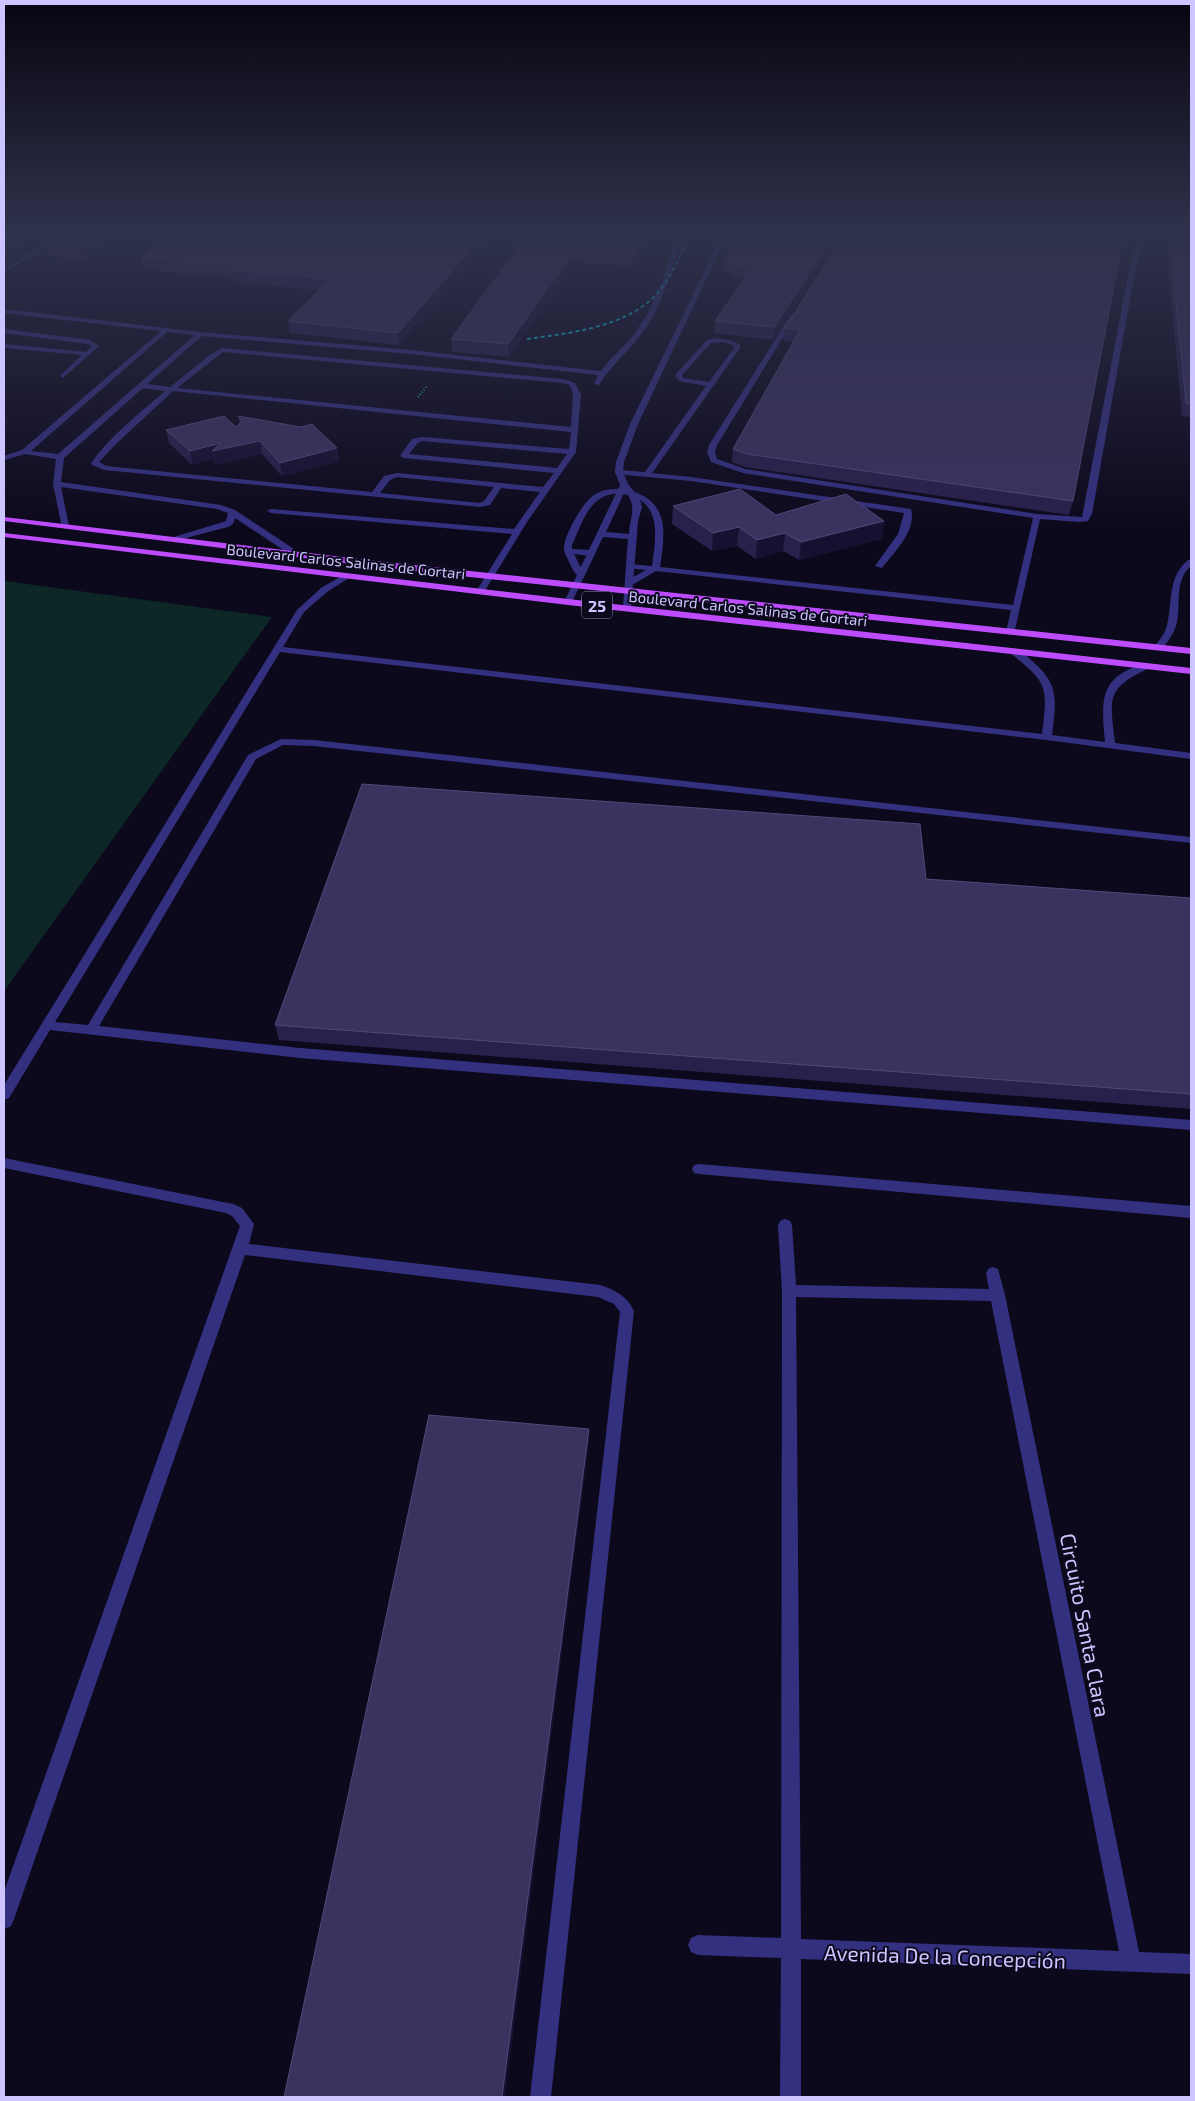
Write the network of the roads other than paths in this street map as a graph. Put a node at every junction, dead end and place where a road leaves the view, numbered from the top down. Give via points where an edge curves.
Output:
1 (4, 331) edge
2 (165, 331) edge
3 (175, 331) edge
4 (640, 331) edge
5 (679, 331) edge
6 (784, 331) edge
7 (1121, 331) edge
8 (200, 334) junction
9 (4, 346) edge
10 (88, 354) junction
11 (601, 372) junction
12 (63, 376) dead end
13 (597, 384) dead end
14 (712, 385) junction
15 (142, 386) junction
16 (171, 389) junction
17 (575, 430) junction
18 (25, 452) junction
19 (572, 452) junction
20 (60, 457) junction
21 (4, 458) edge
22 (559, 471) junction
23 (619, 472) junction
24 (647, 475) junction
25 (57, 484) junction
26 (499, 485) junction
27 (622, 489) junction
28 (547, 490) junction
29 (632, 493) junction
30 (374, 495) junction
31 (925, 499) junction
32 (271, 511) dead end
33 (908, 511) junction
34 (232, 512) junction
35 (1037, 516) junction
36 (4, 519) edge
37 (65, 526) junction
38 (518, 532) junction
39 (599, 534) junction
40 (4, 535) edge
41 (633, 537) junction
42 (177, 539) junction
43 (568, 551) junction
44 (294, 553) junction
45 (590, 553) junction
46 (1191, 562) edge
47 (630, 566) junction
48 (879, 566) dead end
49 (656, 568) junction
50 (580, 574) junction
51 (491, 575) junction
52 (348, 576) junction
53 (576, 584) junction
54 (629, 586) junction
55 (482, 590) junction
56 (568, 602) junction
57 (627, 608) junction
58 (1017, 608) junction
59 (1011, 632) junction
60 (1158, 648) junction
61 (276, 649) junction
62 (1013, 651) junction
63 (1191, 651) edge
64 (1147, 666) junction
65 (1191, 671) edge
66 (1047, 737) junction
67 (1110, 746) junction
68 (1191, 756) edge
69 (1191, 840) edge
70 (47, 1025) junction
71 (91, 1030) junction
72 (4, 1095) edge
73 (1191, 1125) edge
74 (4, 1163) edge
75 (699, 1168) dead end
76 (1191, 1212) edge
77 (785, 1225) dead end
78 (240, 1249) junction
79 (994, 1273) dead end
80 (789, 1291) junction
81 (998, 1295) junction
82 (4, 1918) edge
83 (698, 1945) dead end
84 (789, 1950) junction
85 (1131, 1963) junction
86 (1191, 1964) edge
87 (541, 2097) edge
88 (791, 2097) edge

1 - 10 street via 95,344
2 - 18 street
3 - 8 street
4 - 11 street
5 - 23 street via 634,424
6 - 31 street via 713,445 714,460 743,471
7 - 35 street via 1088,514 1079,520
8 - 11 street
8 - 15 street
9 - 10 street
10 - 12 street
11 - 13 street
14 - 14 street via 737,348 732,342 709,341 678,375 681,380
14 - 24 street
15 - 16 street
15 - 20 street
16 - 17 street
16 - 17 street via 204,360 222,350 569,382 577,395
16 - 30 street via 97,459 96,465
17 - 19 street
18 - 20 street
18 - 21 street
19 - 22 street
19 - 22 street via 422,439 415,441 404,456
20 - 25 street
22 - 28 street
23 - 24 street
23 - 27 street
24 - 33 street
25 - 34 street via 218,506
25 - 37 street
26 - 28 street
26 - 30 street via 392,476 385,479
26 - 30 street via 483,505
27 - 29 street
27 - 39 street
27 - 43 street via 589,503
28 - 38 street
29 - 41 street via 638,506
29 - 49 street via 656,513 660,526
31 - 33 street
31 - 35 street
32 - 38 street
33 - 48 street via 904,535
34 - 42 street via 233,518 225,525
34 - 44 street
35 - 58 street
36 - 37 main road, Boulevard Carlos Salinas de Gortari / 25
37 - 42 main road, Boulevard Carlos Salinas de Gortari / 25
38 - 51 street
39 - 41 street
39 - 45 street
40 - 52 main road, Boulevard Carlos Salinas de Gortari / 25
41 - 47 street
42 - 44 main road, Boulevard Carlos Salinas de Gortari / 25
43 - 45 street
43 - 50 street
44 - 51 main road, Boulevard Carlos Salinas de Gortari / 25
45 - 50 street
46 - 60 street via 1180,573 1172,625
47 - 49 street
47 - 54 street
49 - 54 street
49 - 58 street
50 - 53 street
51 - 53 main road, Boulevard Carlos Salinas de Gortari / 25
51 - 55 street
52 - 55 main road, Boulevard Carlos Salinas de Gortari / 25
52 - 61 street via 304,607
53 - 54 main road, Boulevard Carlos Salinas de Gortari / 25
53 - 56 street
54 - 57 street
54 - 59 main road, Boulevard Carlos Salinas de Gortari / 25
55 - 56 main road, Boulevard Carlos Salinas de Gortari / 25
56 - 57 main road, Boulevard Carlos Salinas de Gortari / 25
57 - 62 main road, Boulevard Carlos Salinas de Gortari / 25
58 - 59 street
59 - 60 main road, Boulevard Carlos Salinas de Gortari / 25
60 - 63 main road, Boulevard Carlos Salinas de Gortari / 25
61 - 66 street
61 - 70 street
62 - 64 main road, Boulevard Carlos Salinas de Gortari / 25
62 - 66 street via 1045,678 1052,692
64 - 65 main road, Boulevard Carlos Salinas de Gortari / 25
64 - 67 street via 1125,675 1112,685 1106,700
66 - 67 street
67 - 68 street
69 - 71 street via 314,743 281,742 252,757
70 - 71 street
70 - 72 street
71 - 73 street via 310,1054
74 - 78 street via 228,1208 237,1212 247,1224
75 - 76 street
77 - 80 street
78 - 82 street
78 - 87 street via 600,1291 618,1300 628,1311
79 - 81 street, Circuito Santa Clara
80 - 81 street
80 - 84 street
81 - 85 street, Circuito Santa Clara
83 - 84 street, Avenida De la Concepción
84 - 85 street, Avenida De la Concepción
84 - 88 street
85 - 86 street, Avenida De la Concepción

